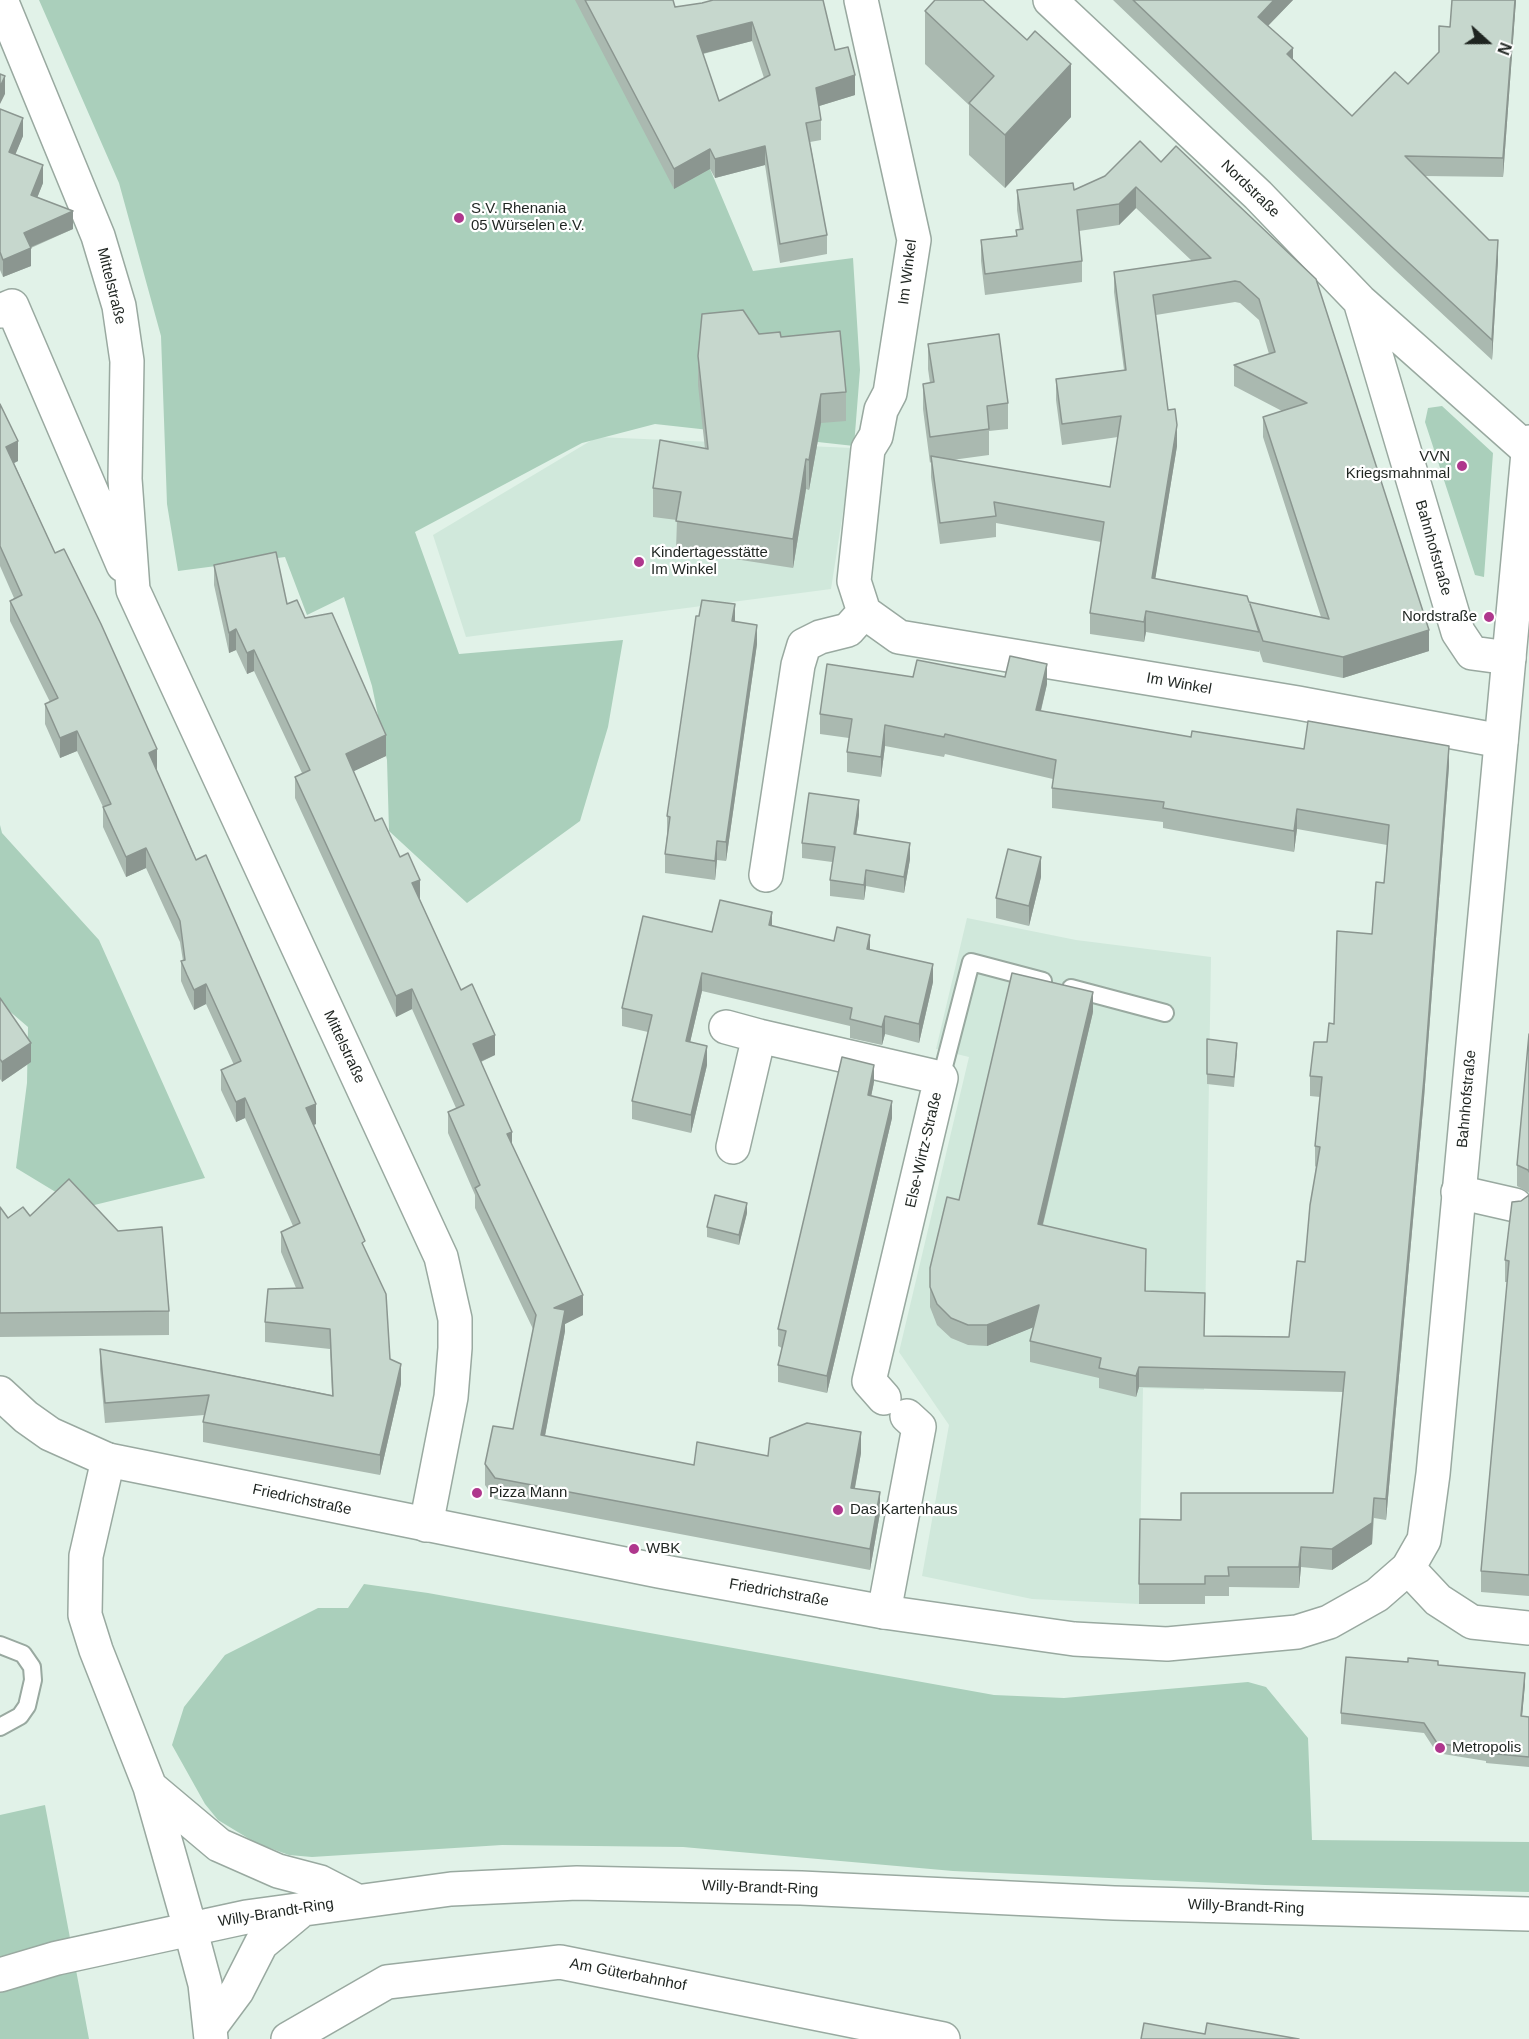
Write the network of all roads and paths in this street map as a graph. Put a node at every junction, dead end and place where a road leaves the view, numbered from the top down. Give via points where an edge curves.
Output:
1 (1, 0) edge
2 (861, 0) edge
3 (1050, 0) edge
4 (1360, 301) junction
5 (0, 311) edge
6 (1529, 442) edge
7 (1529, 450) edge
8 (133, 590) junction
9 (864, 612) junction
10 (1509, 658) junction
11 (1501, 741) junction
12 (766, 875) dead end
13 (1165, 1013) dead end
14 (726, 1028) dead end
15 (759, 1036) junction
16 (941, 1078) junction
17 (734, 1147) dead end
18 (1458, 1192) junction
19 (1515, 1205) edge
20 (0, 1393) edge
21 (108, 1460) junction
22 (426, 1525) junction
23 (1416, 1554) junction
24 (884, 1612) junction
25 (1529, 1628) edge
26 (0, 1645) edge
27 (0, 1727) edge
28 (150, 1786) junction
29 (355, 1900) junction
30 (303, 1909) junction
31 (1529, 1914) edge
32 (190, 1928) junction
33 (0, 1975) edge
34 (211, 2033) edge
35 (288, 2039) edge
36 (943, 2039) edge

1 - 8 street, Mittelstraße via 98,236 120,306 127,361 125,479
2 - 9 street, Im Winkel via 914,240 890,393 868,448 854,582
3 - 4 street, Nordstraße via 1258,195
4 - 7 street, Nordstraße
4 - 10 street, Bahnhofstraße via 1458,632 1472,652
5 - 8 street, Mittelstraße via 12,306
6 - 7 street, Bahnhofstraße
7 - 10 street, Bahnhofstraße
8 - 22 street, Mittelstraße via 441,1257 455,1319 455,1348 451,1397
9 - 11 street, Im Winkel via 899,637
9 - 12 street via 848,630 804,645
10 - 11 street, Bahnhofstraße
11 - 18 street, Bahnhofstraße
13 - 16 lane via 971,962
14 - 15 street, Else-Wirtz-Straße
15 - 16 street, Else-Wirtz-Straße
15 - 17 street
16 - 24 street, Else-Wirtz-Straße via 870,1381 919,1427
18 - 19 street
18 - 23 street, Bahnhofstraße via 1433,1474
20 - 21 street, Friedrichstraße via 50,1434
21 - 22 street, Friedrichstraße
21 - 28 street via 86,1556 85,1614
22 - 24 street, Friedrichstraße
23 - 24 street, Friedrichstraße via 1377,1595 1297,1632 1167,1644 1074,1639
23 - 25 street via 1438,1600 1472,1622
26 - 27 lane via 22,1654 32,1667 33,1680 27,1706 20,1716
28 - 29 street via 219,1845 278,1871 320,1881
28 - 32 street
29 - 30 street, Willy-Brandt-Ring
29 - 31 street, Willy-Brandt-Ring via 451,1889 577,1883
30 - 32 street, Willy-Brandt-Ring
30 - 34 street via 261,1944
32 - 33 street, Willy-Brandt-Ring
32 - 34 street via 205,1984
35 - 36 street, Am Güterbahnhof via 387,1982 560,1962

